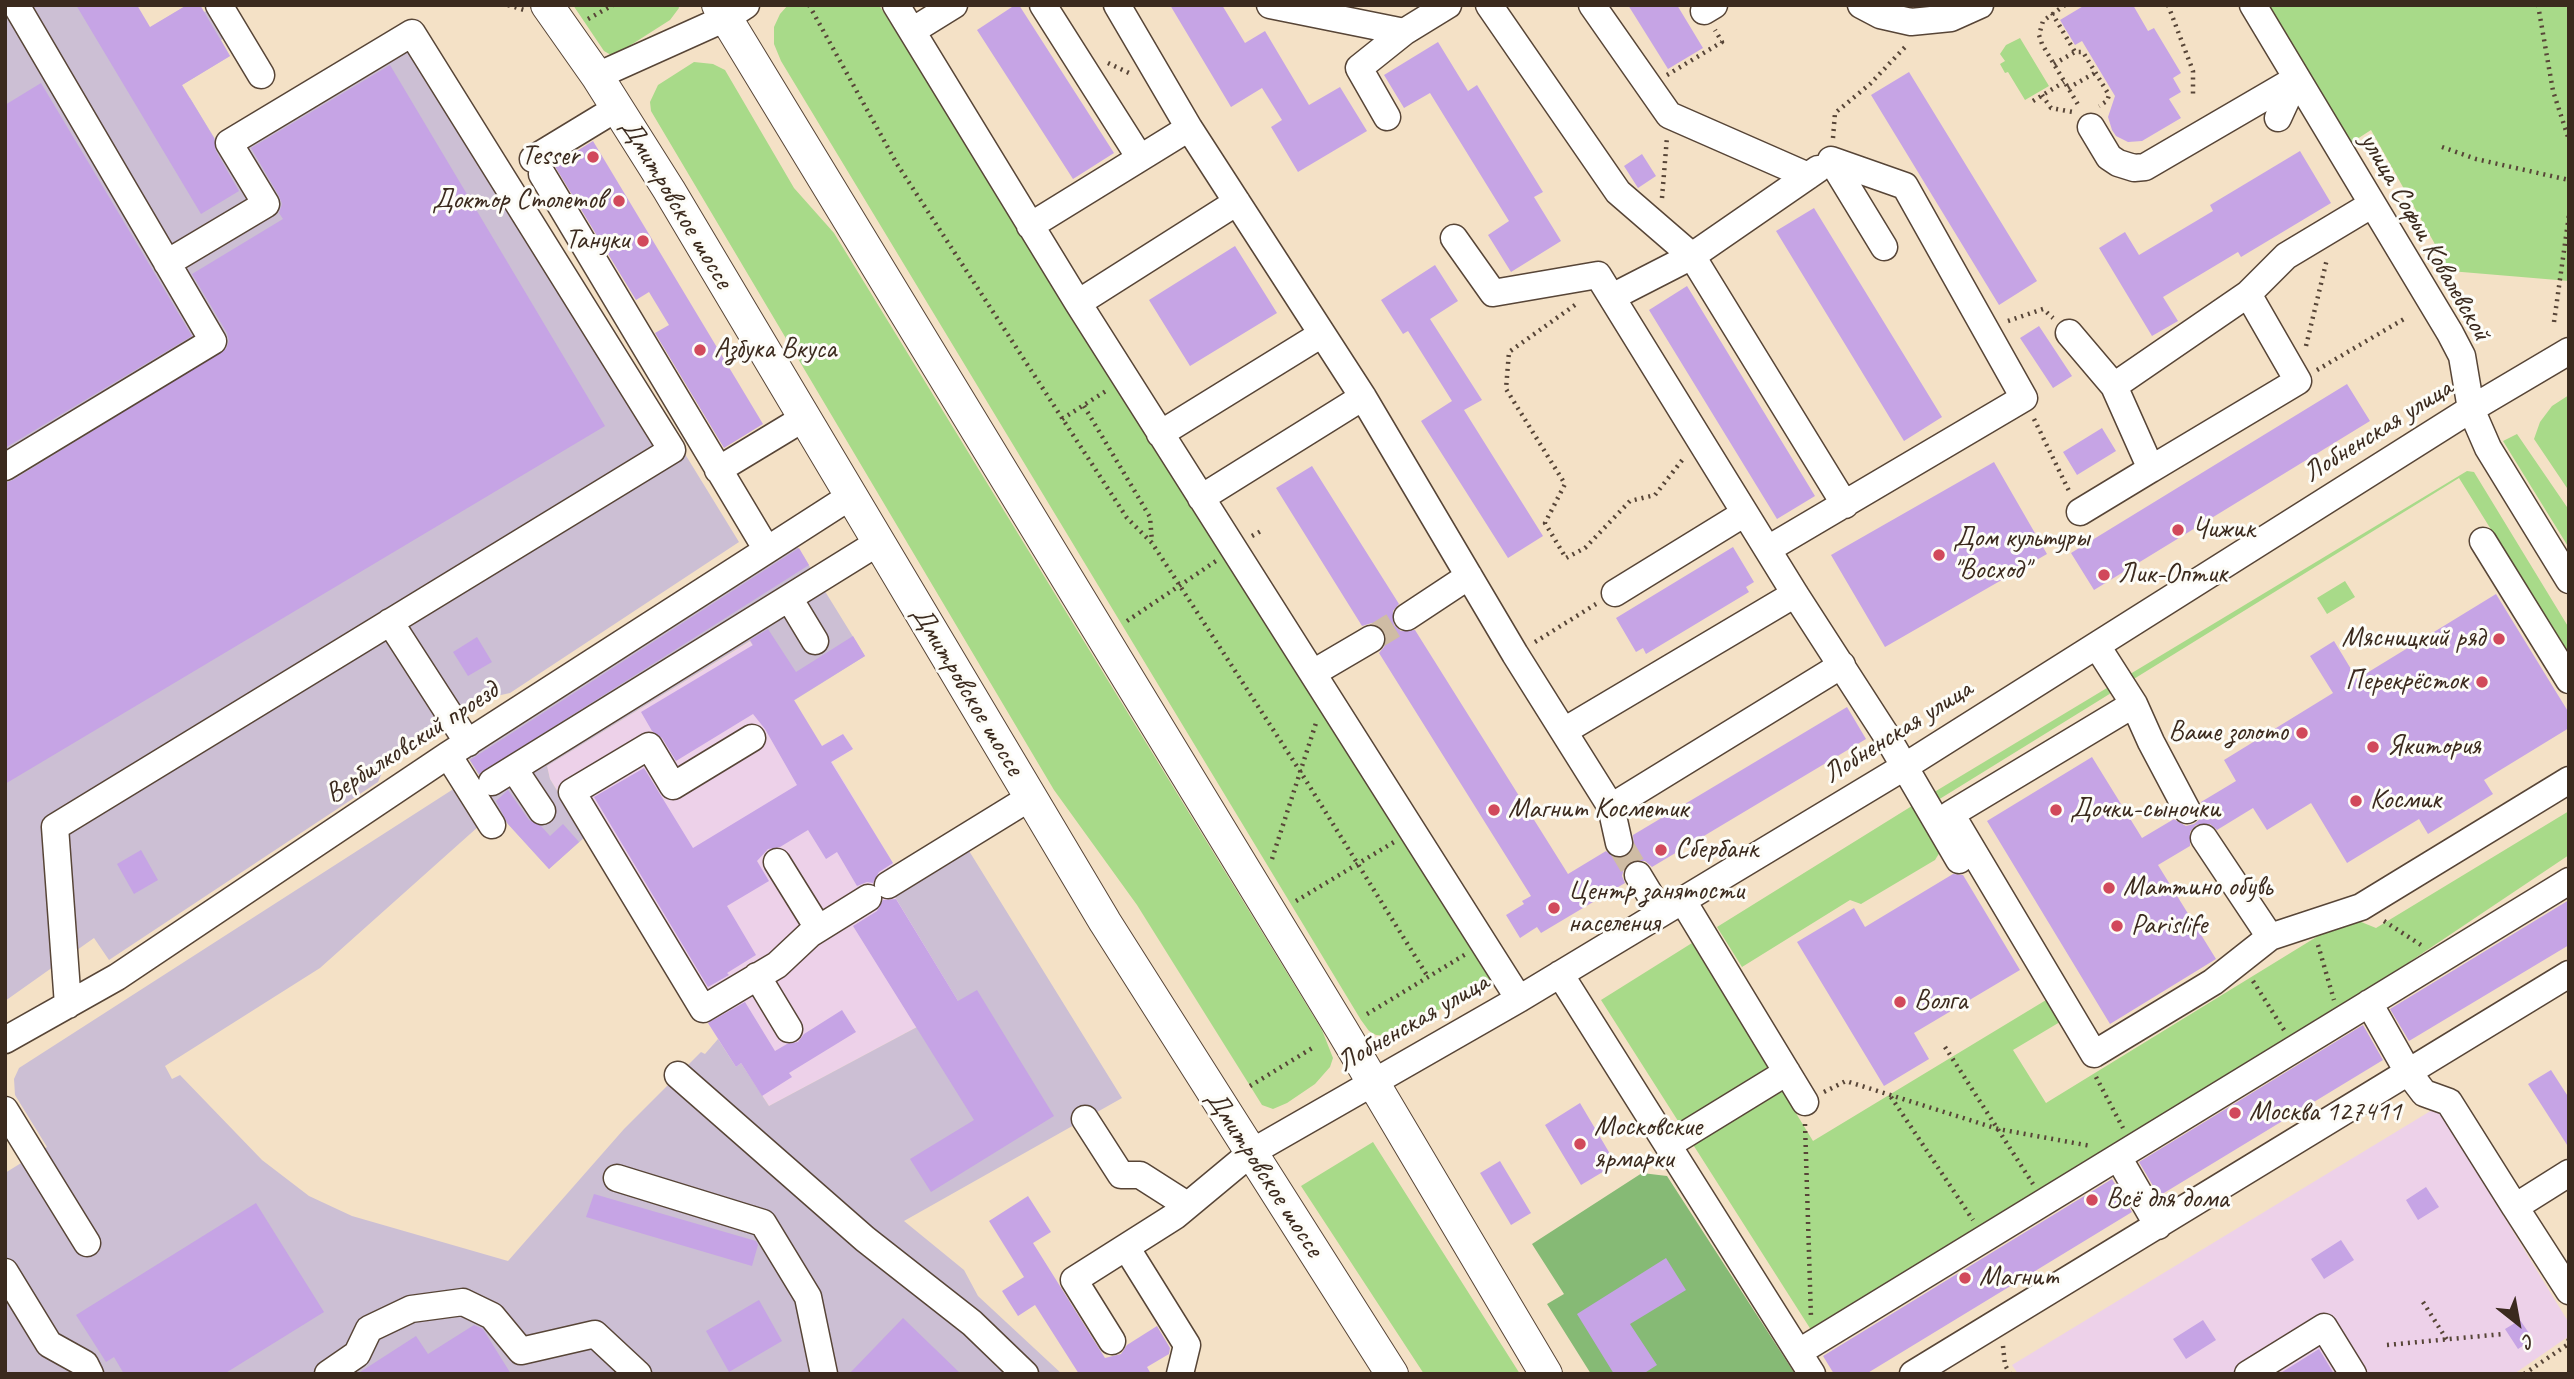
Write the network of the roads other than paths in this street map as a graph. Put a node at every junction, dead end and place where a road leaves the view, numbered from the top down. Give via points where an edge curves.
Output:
1 (16, 5) edge
2 (219, 5) edge
3 (896, 5) edge
4 (954, 5) edge
5 (1044, 5) edge
6 (1117, 5) edge
7 (1269, 5) edge
8 (1489, 5) edge
9 (1592, 5) edge
10 (1861, 5) edge
11 (1980, 5) edge
12 (2253, 5) edge
13 (536, 8) edge
14 (1434, 8) edge
15 (730, 9) edge
16 (912, 31) junction
17 (1404, 32) junction
18 (261, 75) dead end
19 (597, 76) junction
20 (2296, 79) junction
21 (617, 108) junction
22 (1387, 117) dead end
23 (2278, 118) dead end
24 (2088, 121) road end
25 (1189, 128) junction
26 (1140, 158) junction
27 (1831, 160) junction
28 (1808, 176) junction
29 (1237, 202) junction
30 (2371, 205) junction
31 (1030, 226) junction
32 (1454, 238) dead end
33 (1884, 247) dead end
34 (1692, 256) junction
35 (167, 263) junction
36 (1608, 290) junction
37 (2248, 294) junction
38 (1078, 303) junction
39 (2069, 333) road end
40 (1322, 334) junction
41 (2569, 351) edge
42 (2114, 386) junction
43 (1363, 397) junction
44 (2471, 409) junction
45 (804, 418) junction
46 (1160, 434) junction
47 (5, 467) edge
48 (718, 470) junction
49 (2151, 470) junction
50 (851, 496) junction
51 (1200, 498) junction
52 (1845, 505) junction
53 (2080, 512) road end
54 (1745, 513) junction
55 (2483, 541) dead end
56 (879, 542) junction
57 (1768, 549) junction
58 (767, 550) junction
59 (1469, 576) junction
60 (2569, 580) edge
61 (1615, 593) road end
62 (1795, 594) junction
63 (789, 598) junction
64 (1407, 617) tunnel mouth
65 (390, 622) junction
66 (1370, 639) tunnel mouth
67 (815, 641) dead end
68 (2097, 646) junction
69 (1842, 665) junction
70 (2569, 680) edge
71 (1319, 683) junction
72 (2134, 704) junction
73 (1564, 731) junction
74 (752, 738) dead end
75 (458, 749) junction
76 (1904, 767) junction
77 (2569, 780) edge
78 (1031, 797) junction
79 (1611, 807) junction
80 (2187, 810) dead end
81 (542, 811) dead end
82 (492, 825) dead end
83 (2204, 838) dead end
84 (1619, 843) tunnel mouth
85 (1959, 860) dead end
86 (777, 862) dead end
87 (1638, 875) tunnel mouth
88 (2569, 881) edge
89 (1672, 907) junction
90 (818, 929) junction
91 (2270, 937) junction
92 (1560, 974) junction
93 (2569, 974) edge
94 (757, 976) junction
95 (1519, 999) junction
96 (2369, 1003) junction
97 (68, 1005) junction
98 (789, 1029) dead end
99 (5, 1040) edge
100 (1787, 1072) junction
101 (2409, 1072) junction
102 (678, 1075) dead end
103 (1373, 1082) junction
104 (1805, 1102) road end
105 (5, 1110) edge
106 (1085, 1119) dead end
107 (1668, 1145) junction
108 (1252, 1152) junction
109 (2126, 1152) junction
110 (2569, 1173) edge
111 (617, 1178) dead end
112 (1187, 1205) junction
113 (2515, 1207) junction
114 (2158, 1226) junction
115 (87, 1243) dead end
116 (1126, 1247) junction
117 (5, 1272) edge
118 (2569, 1291) edge
119 (1111, 1340) dead end
120 (1808, 1357) edge
121 (1923, 1371) edge
122 (90, 1374) edge
123 (328, 1374) edge
124 (638, 1374) edge
125 (824, 1374) edge
126 (1025, 1374) edge
127 (1180, 1374) edge
128 (1392, 1374) edge
129 (1546, 1374) edge
130 (2248, 1374) edge
131 (2353, 1374) edge

1 - 35 street
2 - 18 street
3 - 16 street
4 - 16 street
5 - 26 street
6 - 25 street
7 - 17 street
8 - 34 street via 1618,192
9 - 28 street via 1669,115
10 - 11 street via 1895,19 1934,21
12 - 20 street, улица Софьи Ковалевской
13 - 19 main road, Дмитровское шоссе
14 - 17 street
15 - 19 street
15 - 103 main road
16 - 31 street
17 - 22 street via 1359,68
19 - 21 main road, Дмитровское шоссе
20 - 23 street
20 - 24 street via 2145,167 2134,168 2109,157
20 - 30 street, улица Софьи Ковалевской
21 - 45 main road, Дмитровское шоссе
21 - 48 street via 537,167
25 - 26 street
25 - 29 street
26 - 31 street
27 - 28 street
27 - 33 street
27 - 52 street via 1905,186 2024,398
28 - 34 street
29 - 38 street
29 - 40 street
30 - 37 street via 2286,256
30 - 44 street, улица Софьи Ковалевской via 2462,356
31 - 38 street
32 - 36 street via 1493,293 1598,275
34 - 36 street
34 - 52 street
35 - 47 street via 213,341
35 - 65 street via 266,204 229,142 412,33 672,450
36 - 54 street
37 - 42 street
37 - 49 street via 2298,381
38 - 46 street
39 - 42 street
40 - 43 street
40 - 46 street
41 - 44 street, Лобненская улица
42 - 49 street
43 - 51 street
43 - 59 street
44 - 60 street, улица Софьи Ковалевской via 2488,448
44 - 68 street, Лобненская улица
45 - 48 street
45 - 50 main road, Дмитровское шоссе
46 - 51 street
48 - 58 street
49 - 53 street
50 - 56 main road, Дмитровское шоссе
50 - 58 street, Вербилковский проезд
51 - 71 street
52 - 57 street
54 - 57 street
54 - 61 street
55 - 70 street
56 - 63 street
56 - 78 main road, Дмитровское шоссе
57 - 62 street
58 - 75 street, Вербилковский проезд
59 - 64 street
59 - 73 street
62 - 69 street
62 - 73 street
63 - 67 street
63 - 81 street via 503,776
65 - 75 street
65 - 97 street via 55,827
66 - 71 street
68 - 72 street
68 - 76 street, Лобненская улица
69 - 76 street
69 - 79 street
71 - 95 street
72 - 80 street
72 - 91 street via 1951,814 2094,1054 2213,982
73 - 79 street
74 - 94 street via 673,786 649,746 572,792 703,1009
75 - 82 street
75 - 97 street, Вербилковский проезд
76 - 85 street
76 - 89 street, Лобненская улица
77 - 91 street via 2361,906
78 - 90 street
78 - 108 main road, Дмитровское шоссе
79 - 84 street
83 - 91 street
86 - 90 street
87 - 89 street
88 - 96 street
89 - 92 street, Лобненская улица
89 - 100 street
90 - 94 street
92 - 95 street, Лобненская улица
92 - 107 street
93 - 101 street
94 - 98 street
95 - 103 street, Лобненская улица
96 - 101 street
96 - 109 street
97 - 99 street, Вербилковский проезд
100 - 104 street
100 - 107 street
101 - 113 street via 2424,1093 2449,1102
101 - 114 street
102 - 126 street via 865,1239 972,1323
103 - 108 street, Лобненская улица
103 - 129 main road
105 - 115 street
106 - 112 street via 1121,1175 1140,1175
107 - 120 street
108 - 112 street, Лобненская улица
108 - 128 main road, Дмитровское шоссе
109 - 114 street
109 - 120 street
110 - 113 street
111 - 125 street via 763,1223 808,1297
112 - 116 street, Лобненская улица
113 - 118 street
114 - 121 street
116 - 119 street, Лобненская улица via 1074,1280
116 - 127 street via 1187,1345
117 - 122 street via 49,1344 85,1364
123 - 124 street via 357,1354 369,1329 411,1309 463,1302 492,1316 521,1351 594,1334
130 - 131 street via 2324,1327

